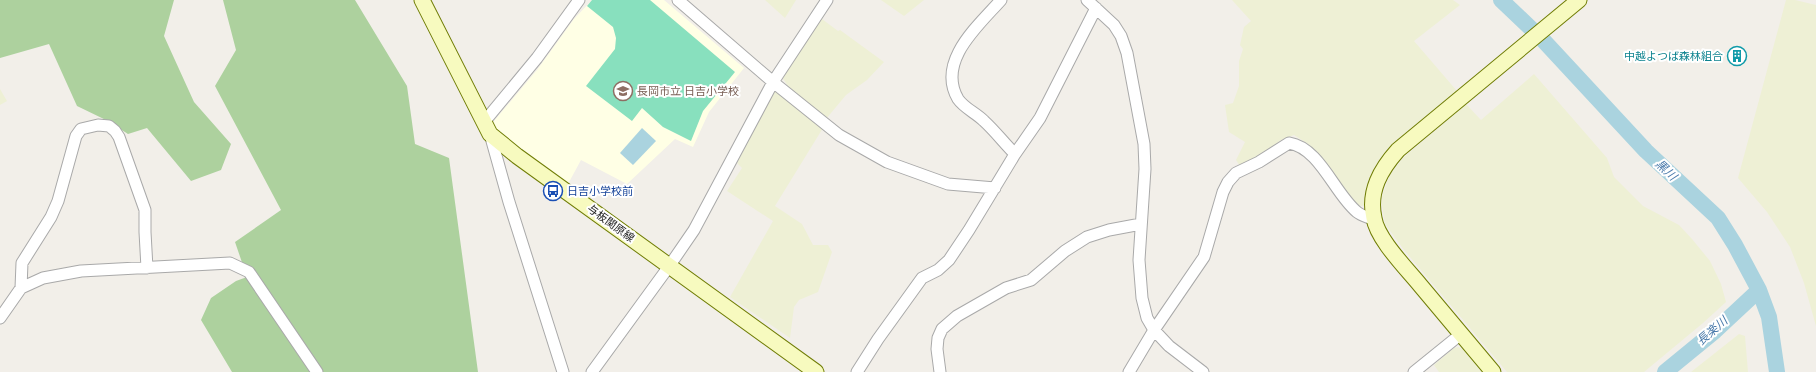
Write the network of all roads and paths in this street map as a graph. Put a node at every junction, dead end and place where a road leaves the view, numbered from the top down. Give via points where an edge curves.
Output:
1 (422, 0) edge
2 (678, 0) edge
3 (827, 0) edge
4 (1001, 0) edge
5 (1087, 0) edge
6 (1579, 0) edge
7 (576, 1) edge
8 (1096, 8) junction
9 (773, 82) junction
10 (487, 128) junction
11 (1015, 154) junction
12 (995, 188) junction
13 (1374, 220) junction
14 (1141, 224) junction
15 (670, 265) junction
16 (147, 268) junction
17 (21, 288) junction
18 (0, 318) edge
19 (1154, 330) junction
20 (1461, 334) junction
21 (317, 372) edge
22 (563, 372) edge
23 (592, 372) edge
24 (816, 372) edge
25 (857, 372) edge
26 (940, 372) edge
27 (1129, 372) edge
28 (1203, 372) edge
29 (1414, 372) edge
30 (1493, 372) edge

1 - 10 main road, 与板関原線
2 - 9 street
3 - 9 street
4 - 11 street via 958,52 952,77 958,99 984,121
5 - 8 street
6 - 13 main road via 1390,158 1374,187
7 - 10 street
8 - 11 street via 1040,118
8 - 14 street via 1114,25 1127,53 1144,144
9 - 12 street via 839,135 887,162 948,184
9 - 15 street via 694,230
10 - 15 main road, 与板関原線 via 517,156
10 - 22 street
11 - 12 street
12 - 25 street via 949,260 938,270 922,278
13 - 19 street via 1357,212 1312,155 1302,146 1289,143 1236,173 1228,182 1204,257
13 - 20 main road via 1390,248
14 - 19 street via 1139,260 1142,298 1147,318
14 - 26 street via 1087,237 1064,251 1031,280 1006,288 956,316 942,329 938,338
15 - 23 street
15 - 24 main road, 与板関原線
16 - 17 street via 62,274 43,278
16 - 17 street via 145,210 134,175 115,131 109,126 98,125 81,129 76,136 58,201 22,263
16 - 21 street via 230,263 249,272
17 - 18 street
19 - 27 street
19 - 28 street
20 - 29 street
20 - 30 main road

